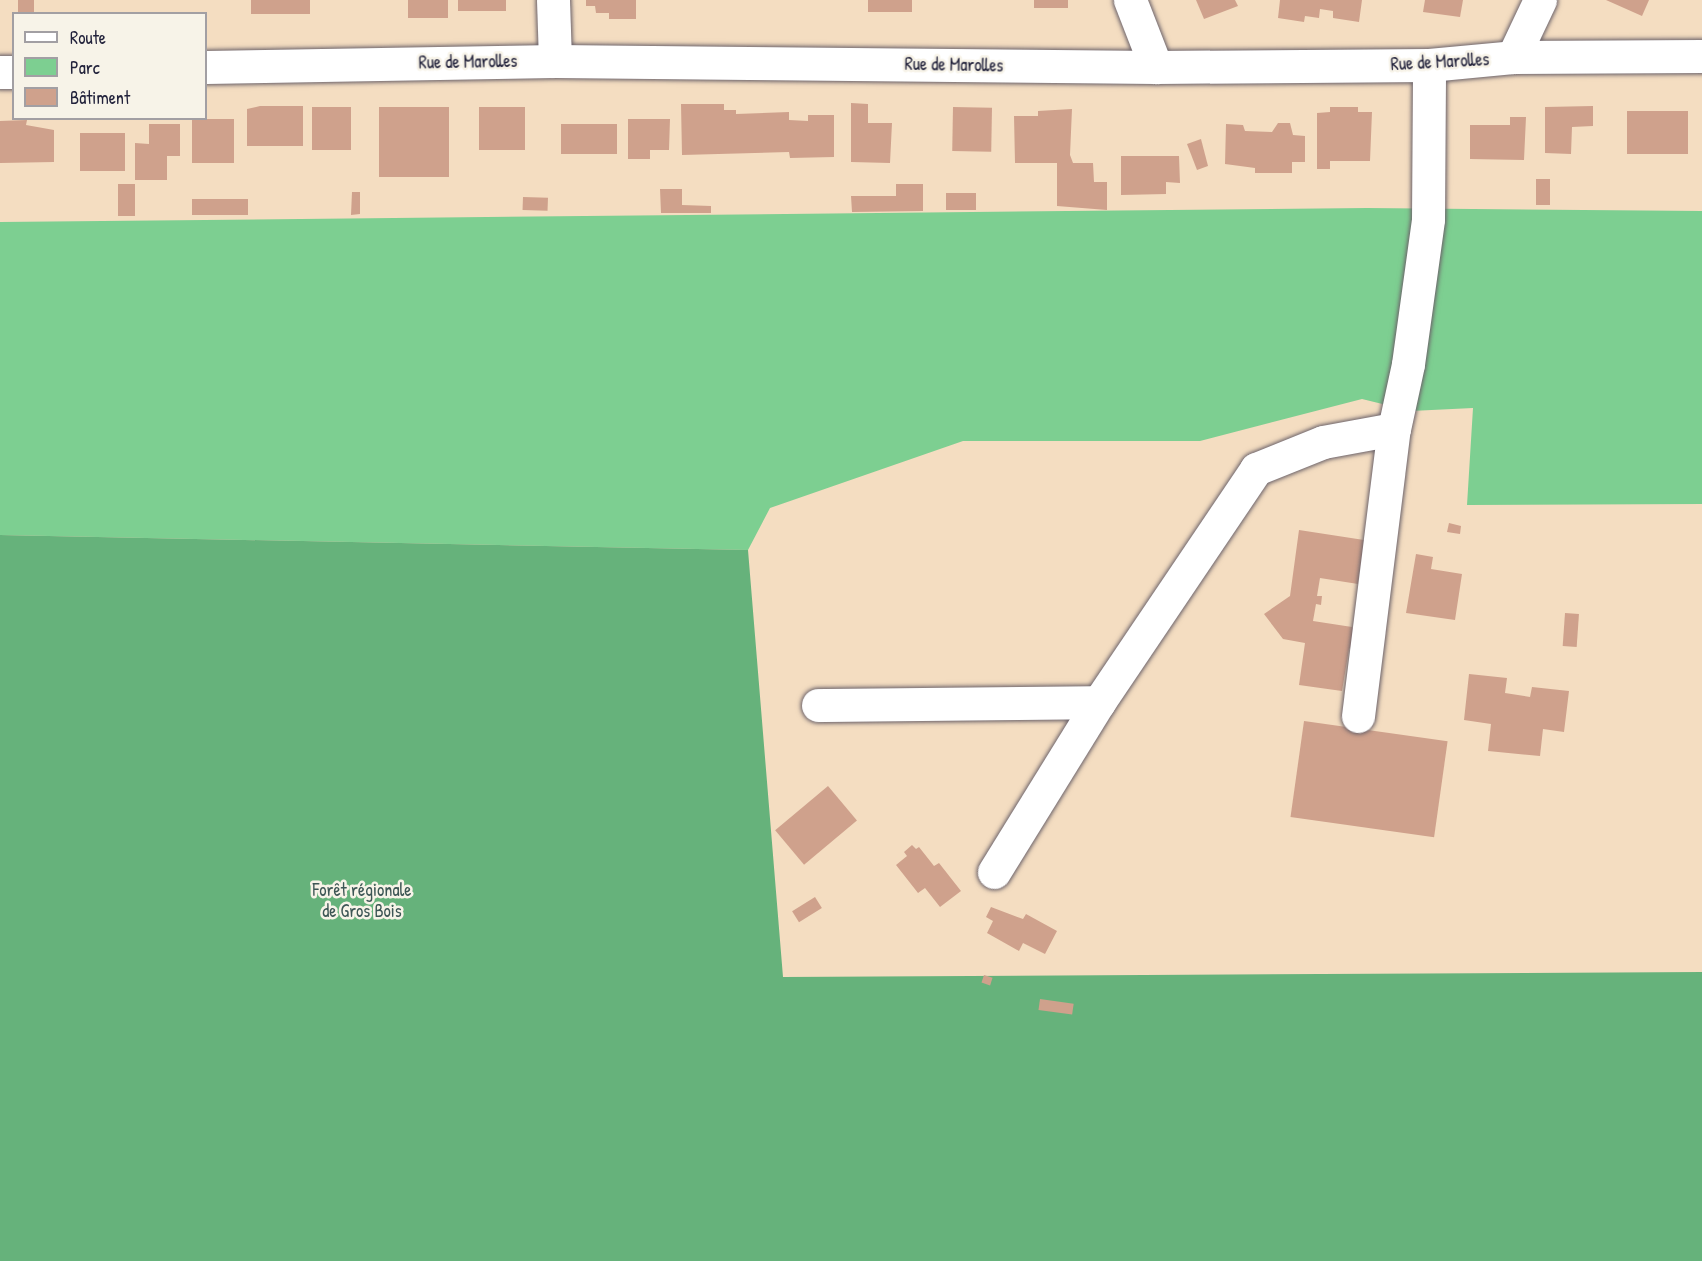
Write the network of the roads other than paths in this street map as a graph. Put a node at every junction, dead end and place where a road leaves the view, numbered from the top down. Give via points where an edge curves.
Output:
1 (553, 0) edge
2 (1130, 0) edge
3 (1540, 0) edge
4 (1702, 56) edge
5 (1513, 57) junction
6 (555, 61) junction
7 (1429, 65) junction
8 (207, 67) edge
9 (1156, 67) junction
10 (1394, 429) junction
11 (1099, 702) junction
12 (818, 705) dead end
13 (1358, 716) dead end
14 (994, 872) dead end

1 - 6 street
2 - 9 street
3 - 5 street
4 - 5 street, Rue de Marolles
5 - 7 street, Rue de Marolles
6 - 8 street, Rue de Marolles
6 - 9 street, Rue de Marolles
7 - 9 street, Rue de Marolles
7 - 10 street via 1428,219 1408,363
10 - 11 street via 1323,442 1256,469
10 - 13 street
11 - 12 street
11 - 14 street

